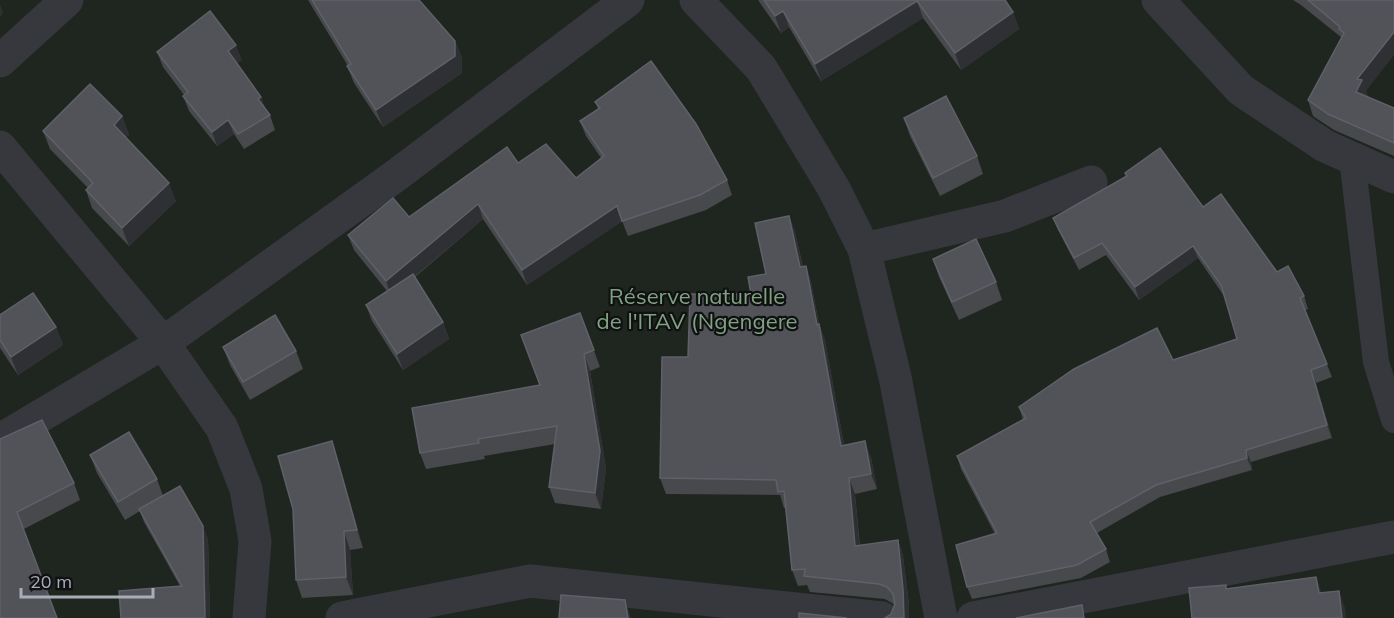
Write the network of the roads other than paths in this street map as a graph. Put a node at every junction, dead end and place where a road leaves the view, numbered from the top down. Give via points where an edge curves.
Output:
1 (67, 0) edge
2 (628, 0) edge
3 (696, 0) edge
4 (1158, 0) edge
5 (0, 62) edge
6 (0, 147) edge
7 (1352, 158) junction
8 (1394, 177) edge
9 (1091, 182) dead end
10 (864, 249) junction
11 (163, 343) junction
12 (1394, 420) edge
13 (0, 440) edge
14 (1394, 537) edge
15 (249, 618) edge
16 (342, 618) edge
17 (882, 618) edge
18 (941, 618) edge
19 (974, 618) edge

1 - 5 street
2 - 11 street via 398,174
3 - 10 street via 760,69 834,189
4 - 7 street via 1241,90 1325,146
6 - 11 street
7 - 8 street
7 - 12 lane via 1376,362
9 - 10 street via 1005,216
10 - 18 street via 895,377
11 - 13 street
11 - 15 street via 222,428 246,489 255,541
14 - 19 street
16 - 17 street via 530,581

